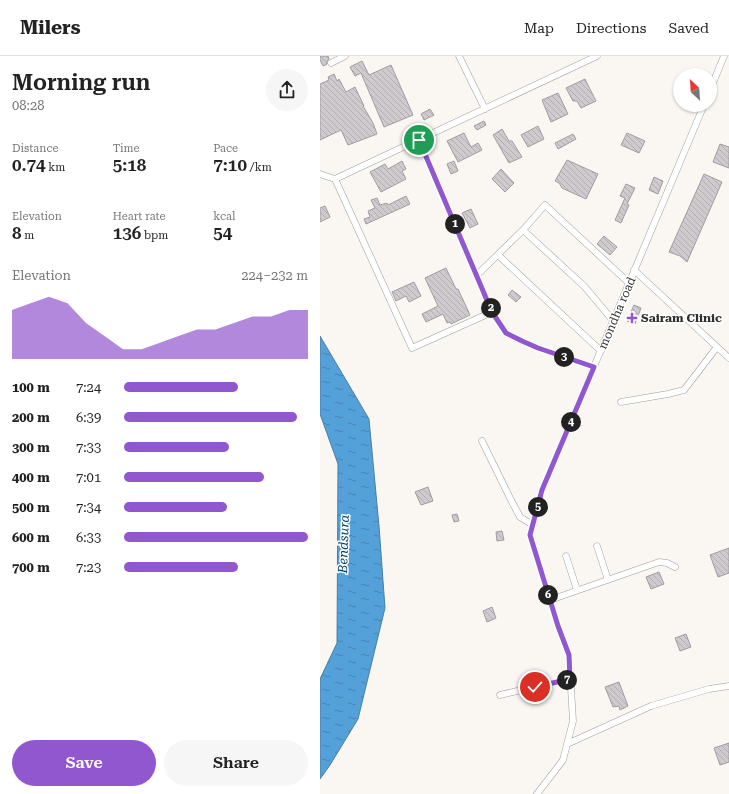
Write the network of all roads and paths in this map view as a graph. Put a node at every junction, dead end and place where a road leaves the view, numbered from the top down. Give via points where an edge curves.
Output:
1 (345, 56) edge
2 (459, 56) edge
3 (597, 56) edge
4 (724, 56) edge
5 (331, 63) dead end
6 (717, 73) edge
7 (485, 109) junction
8 (701, 112) edge
9 (419, 140) junction
10 (320, 174) edge
11 (335, 179) junction
12 (523, 230) junction
13 (498, 255) junction
14 (634, 270) junction
15 (476, 275) junction
16 (629, 283) junction
17 (492, 312) junction
18 (614, 320) junction
19 (717, 347) junction
20 (601, 351) junction
21 (729, 358) edge
22 (594, 367) junction
23 (621, 402) dead end
24 (482, 441) dead end
25 (533, 525) junction
26 (597, 546) dead end
27 (566, 556) dead end
28 (675, 567) dead end
29 (608, 580) junction
30 (577, 590) junction
31 (550, 600) junction
32 (570, 679) junction
33 (729, 686) edge
34 (500, 695) dead end
35 (567, 744) junction
36 (537, 794) edge

1 - 5 street
2 - 7 street
3 - 7 street
4 - 6 street
7 - 9 street
8 - 14 street, mondha road
9 - 11 street
9 - 15 street
10 - 11 street
11 - 17 street via 412,348
12 - 13 street
12 - 16 street via 545,205
12 - 18 street via 584,286
13 - 15 street
13 - 20 street
14 - 16 street, mondha road
14 - 19 street
15 - 17 street
16 - 18 street, mondha road
17 - 22 street via 506,333 538,348
18 - 20 street, mondha road
19 - 21 street
19 - 23 street via 684,390
20 - 22 street, mondha road
22 - 25 street, mondha road via 542,490
24 - 25 street via 520,517
25 - 31 street, mondha road via 530,535
26 - 29 street
27 - 30 street
28 - 29 street via 659,562
29 - 30 street
30 - 31 street
31 - 32 street, mondha road via 569,655
32 - 34 street
32 - 35 street, mondha road via 573,721
33 - 35 street via 709,689 651,706
35 - 36 street, mondha road via 563,760

